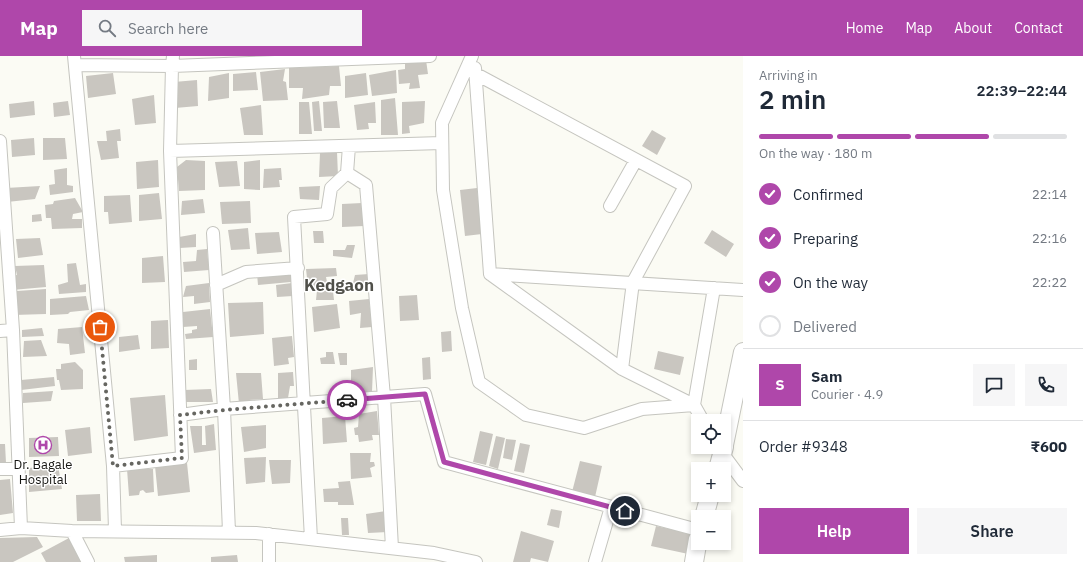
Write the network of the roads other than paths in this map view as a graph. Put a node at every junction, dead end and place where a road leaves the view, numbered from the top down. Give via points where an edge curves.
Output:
1 (430, 56) edge
2 (472, 56) edge
3 (347, 58) edge
4 (263, 59) edge
5 (74, 60) edge
6 (173, 61) edge
7 (476, 74) junction
8 (0, 142) edge
9 (442, 143) junction
10 (349, 146) junction
11 (0, 148) edge
12 (170, 151) junction
13 (636, 160) junction
14 (348, 173) junction
15 (2, 198) edge
16 (610, 206) dead end
17 (213, 233) dead end
18 (298, 268) junction
19 (490, 274) junction
20 (633, 282) junction
21 (216, 285) junction
22 (714, 288) junction
23 (743, 290) edge
24 (13, 330) junction
25 (0, 331) edge
26 (743, 352) edge
27 (622, 370) junction
28 (384, 397) junction
29 (304, 403) junction
30 (694, 405) junction
31 (224, 410) junction
32 (699, 414) edge
33 (729, 414) edge
34 (180, 415) junction
35 (722, 454) edge
36 (113, 466) junction
37 (0, 469) edge
38 (17, 469) junction
39 (743, 480) edge
40 (611, 507) junction
41 (21, 528) junction
42 (691, 528) edge
43 (0, 530) edge
44 (115, 530) junction
45 (72, 531) junction
46 (229, 532) junction
47 (269, 534) junction
48 (312, 539) junction
49 (392, 548) junction
50 (696, 550) edge
51 (415, 556) edge
52 (88, 562) edge
53 (268, 562) edge
54 (476, 562) edge
55 (595, 562) edge
56 (694, 562) edge

1 - 3 street
2 - 7 street
2 - 9 street via 442,123
3 - 4 street
4 - 6 street
5 - 6 street
5 - 36 street
6 - 12 street
7 - 13 street
7 - 19 street
8 - 11 street
9 - 10 street
9 - 30 street via 443,190 462,308 479,382 526,415 584,428 642,410
10 - 12 street
10 - 14 street
11 - 15 street
12 - 34 street
13 - 16 street
13 - 20 street via 685,186
14 - 18 street via 331,188 327,214 294,217
14 - 28 street via 366,185
15 - 24 street
17 - 21 street
18 - 21 street via 246,272
18 - 29 street
19 - 20 street
19 - 27 street
20 - 22 street
20 - 27 street
21 - 31 street
22 - 23 street
22 - 30 street
24 - 25 street
24 - 38 street
26 - 33 main road
27 - 30 street
28 - 29 street
28 - 40 street via 425,394 444,462
28 - 49 street
29 - 31 street
29 - 48 street
30 - 32 street
31 - 34 street
31 - 46 street
34 - 36 street via 182,458
35 - 39 street
36 - 44 street
37 - 38 street
38 - 41 street
40 - 42 street
40 - 55 street
41 - 43 street
41 - 45 street
44 - 45 street
44 - 46 street
45 - 52 street
46 - 47 street
47 - 48 street
47 - 53 street
48 - 49 street
49 - 51 street
50 - 56 main road
51 - 54 street via 434,552

